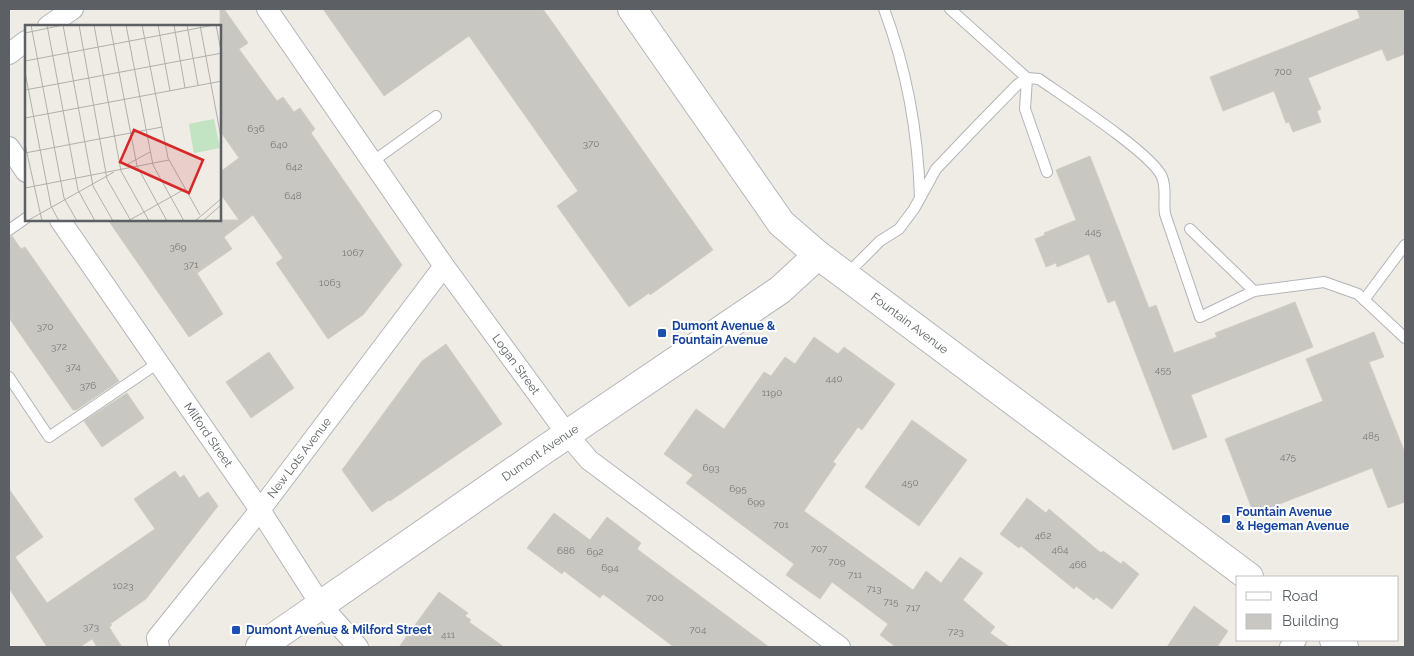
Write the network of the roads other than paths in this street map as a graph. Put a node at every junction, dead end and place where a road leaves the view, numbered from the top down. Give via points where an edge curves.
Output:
1 (74, 9) edge
2 (267, 9) edge
3 (632, 9) edge
4 (884, 9) edge
5 (950, 9) edge
6 (50, 25) edge
7 (25, 43) edge
8 (9, 54) edge
9 (1027, 78) junction
10 (436, 116) dead end
11 (9, 146) edge
12 (372, 162) junction
13 (25, 170) edge
14 (1047, 172) dead end
15 (920, 198) junction
16 (25, 219) edge
17 (61, 221) edge
18 (1190, 229) dead end
19 (9, 230) edge
20 (1405, 245) edge
21 (818, 255) junction
22 (444, 266) junction
23 (846, 276) junction
24 (1254, 291) junction
25 (1364, 300) junction
26 (1405, 338) edge
27 (158, 363) junction
28 (9, 377) edge
29 (567, 434) junction
30 (260, 510) junction
31 (1248, 576) edge
32 (321, 605) junction
33 (159, 647) edge
34 (260, 647) edge
35 (358, 647) edge
36 (840, 647) edge

1 - 6 street
2 - 12 street, Logan Street
3 - 21 street, Fountain Avenue via 781,223
4 - 15 lane via 902,61 911,102
5 - 9 lane
7 - 8 street
9 - 14 lane via 1025,108
9 - 15 lane via 936,169
9 - 24 lane via 1038,79 1116,134 1162,174 1166,188 1165,214 1200,316
10 - 12 lane
11 - 13 street
12 - 22 street, Logan Street
15 - 23 lane via 899,229 880,241
16 - 19 lane
17 - 27 street, Milford Street
18 - 24 lane
20 - 25 lane
21 - 23 street, Fountain Avenue
21 - 29 street, Dumont Avenue via 780,290
22 - 29 street, Logan Street
22 - 30 street, New Lots Avenue
23 - 31 street, Fountain Avenue
24 - 25 lane via 1324,282 1358,294
25 - 26 lane
27 - 28 lane via 49,437
27 - 30 street, Milford Street
29 - 32 street, Dumont Avenue
29 - 36 street, Logan Street via 589,460
30 - 32 street, Milford Street
30 - 33 street, New Lots Avenue via 157,638
32 - 34 street, Dumont Avenue
32 - 35 street, Milford Street

